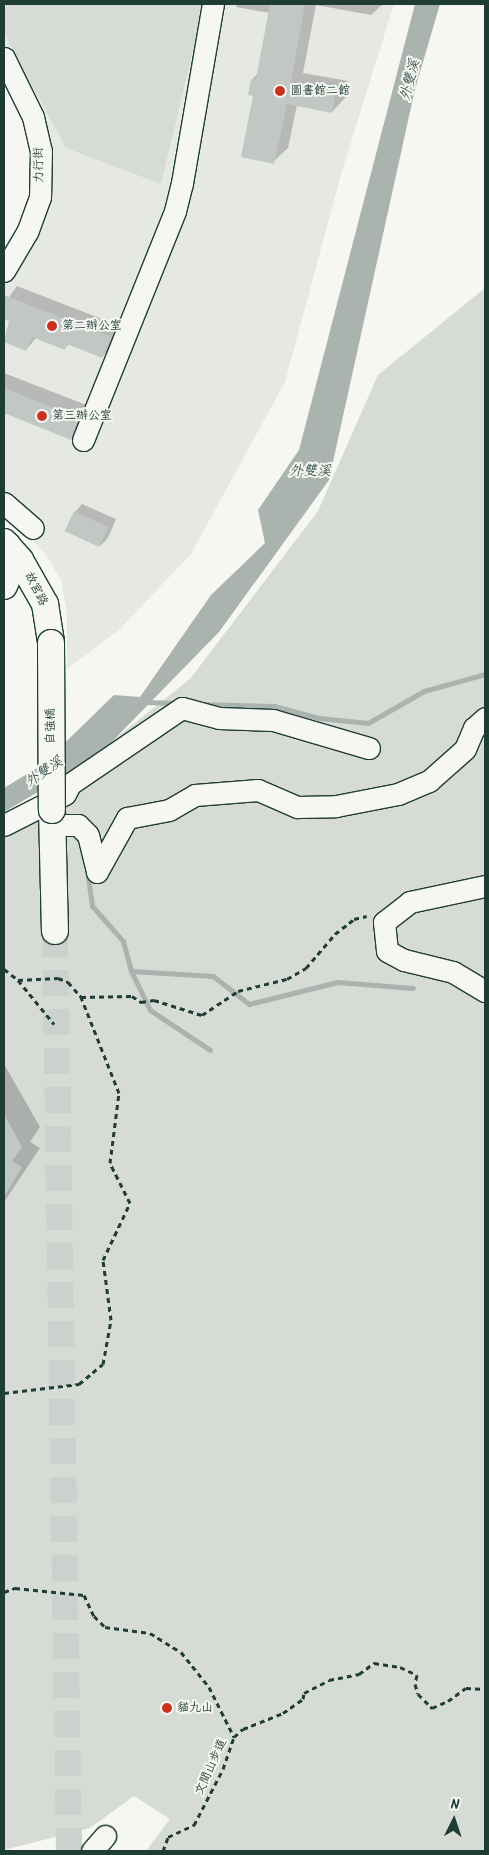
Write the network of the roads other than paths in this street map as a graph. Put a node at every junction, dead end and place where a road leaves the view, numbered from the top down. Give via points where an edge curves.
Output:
1 (213, 4) edge
2 (4, 58) edge
3 (4, 271) edge
4 (83, 440) dead end
5 (4, 503) edge
6 (33, 528) dead end
7 (5, 544) edge
8 (4, 586) edge
9 (51, 643) joint
10 (485, 718) edge
11 (369, 748) dead end
12 (59, 818) junction
13 (4, 824) edge
14 (485, 886) edge
15 (55, 931) tunnel mouth
16 (485, 991) edge

1 - 4 street via 175,211
2 - 3 street, 力行街 via 33,117 41,151 40,197 27,232
5 - 6 street
7 - 8 main road via 10,572
7 - 9 main road, 故宮路 via 20,560 45,604
9 - 12 main road, 自強橋, bridge
10 - 12 street via 474,728 465,749 429,780 398,794 336,806 297,807 258,790 195,795 168,810 128,818 97,872 88,835 78,825
11 - 13 street via 273,720 219,718 182,708 70,784 65,794
12 - 15 main road, 自強橋
14 - 16 street via 410,902 384,922 387,951 404,960 453,972

